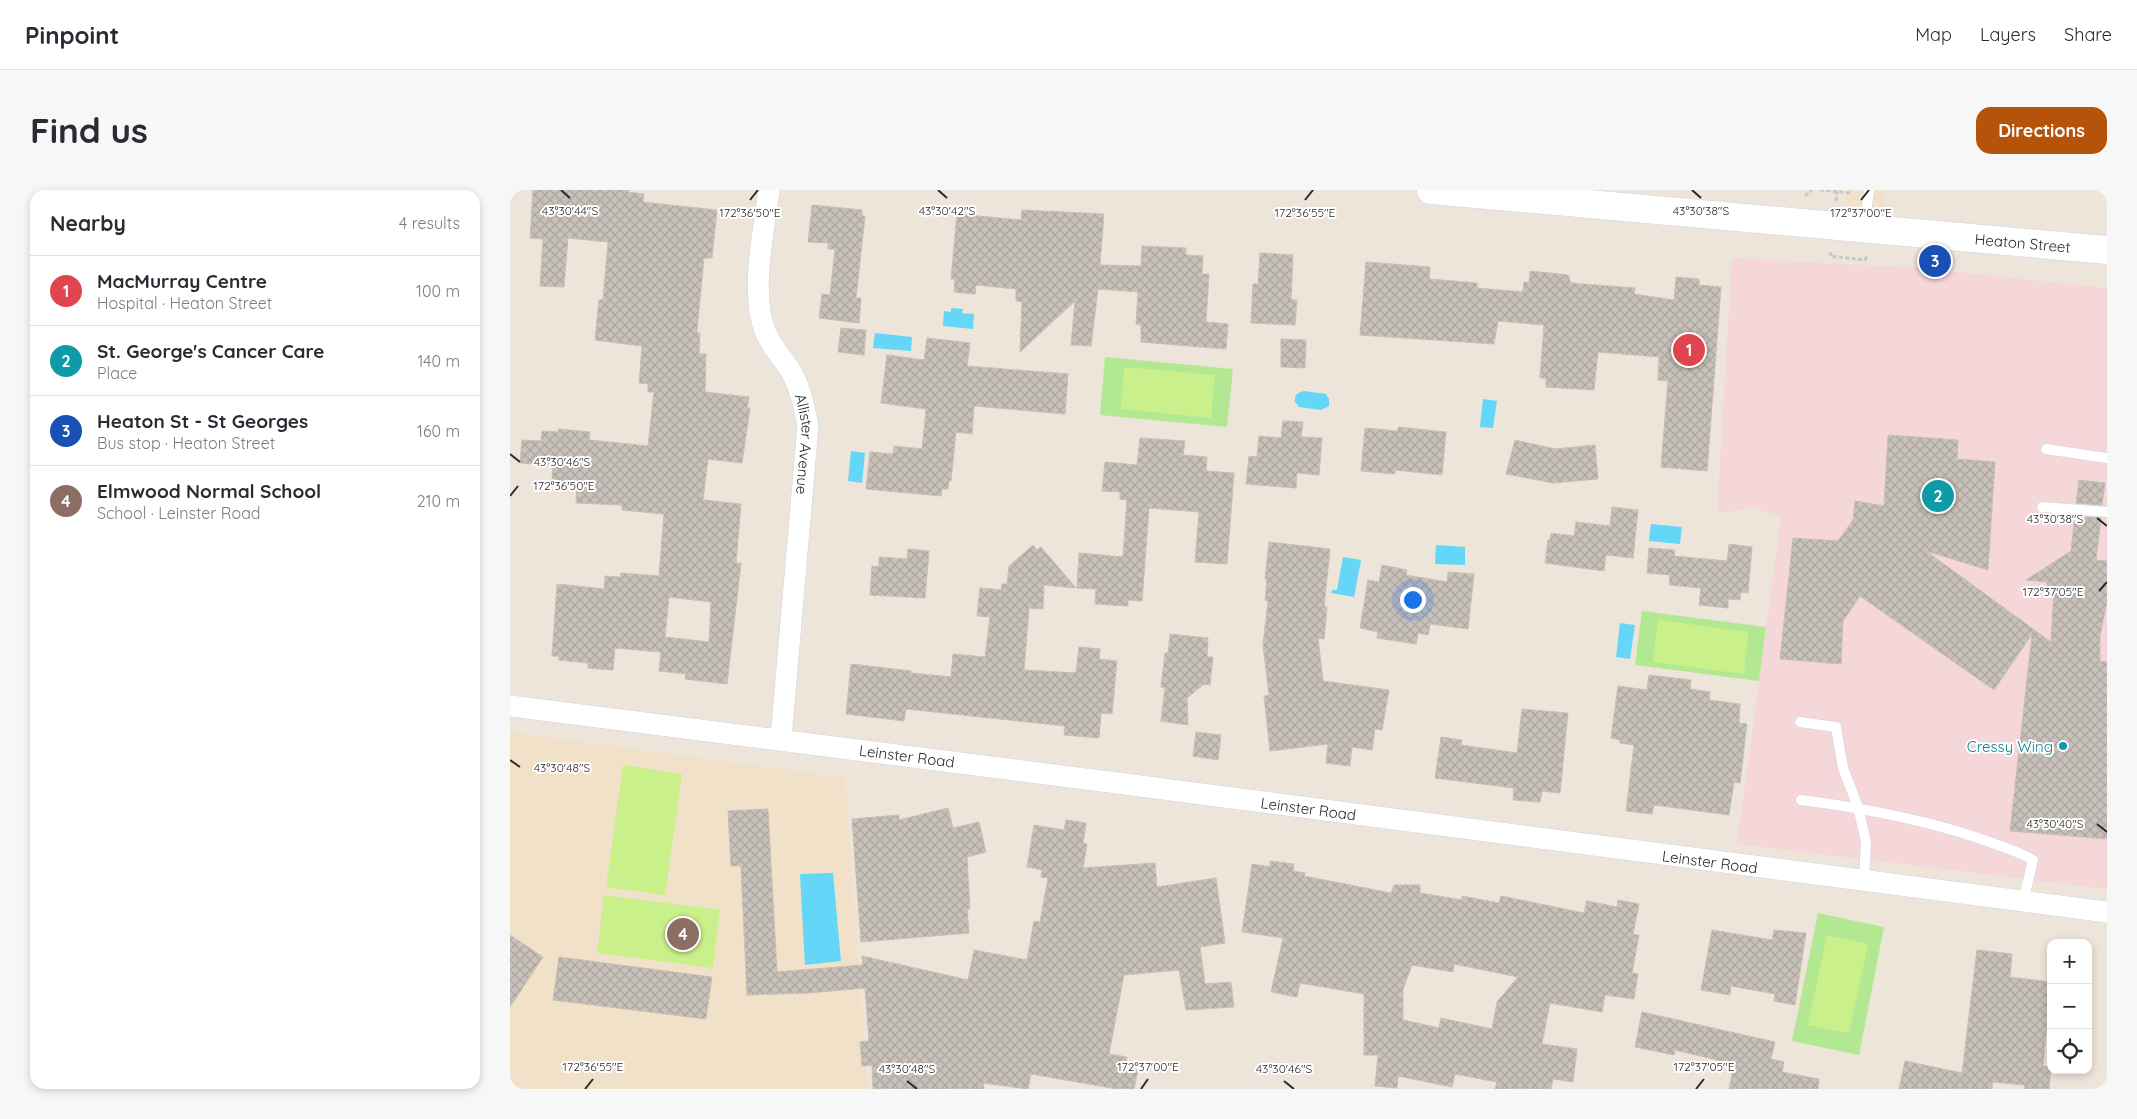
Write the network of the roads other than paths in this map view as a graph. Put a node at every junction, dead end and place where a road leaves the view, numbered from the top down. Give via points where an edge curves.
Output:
1 (769, 190) edge
2 (1442, 190) edge
3 (1868, 192) edge
4 (1864, 229) junction
5 (2107, 250) edge
6 (2046, 449) dead end
7 (2107, 458) edge
8 (2042, 507) dead end
9 (2107, 512) edge
10 (510, 706) edge
11 (1800, 722) dead end
12 (782, 738) junction
13 (1801, 800) dead end
14 (1858, 807) junction
15 (1864, 882) junction
16 (2023, 902) junction
17 (2107, 912) edge

1 - 12 street, Allister Avenue via 758,289 759,310 765,333 801,392 808,425
2 - 4 main road, Heaton Street
3 - 4 lane
4 - 5 main road, Heaton Street
6 - 7 lane
8 - 9 lane
10 - 12 street, Leinster Road
11 - 14 lane via 1836,727 1843,768
12 - 15 street, Leinster Road
13 - 14 lane
14 - 15 lane via 1866,842
14 - 16 lane via 1948,828 2020,852 2033,860
15 - 16 street, Leinster Road
16 - 17 street, Leinster Road

